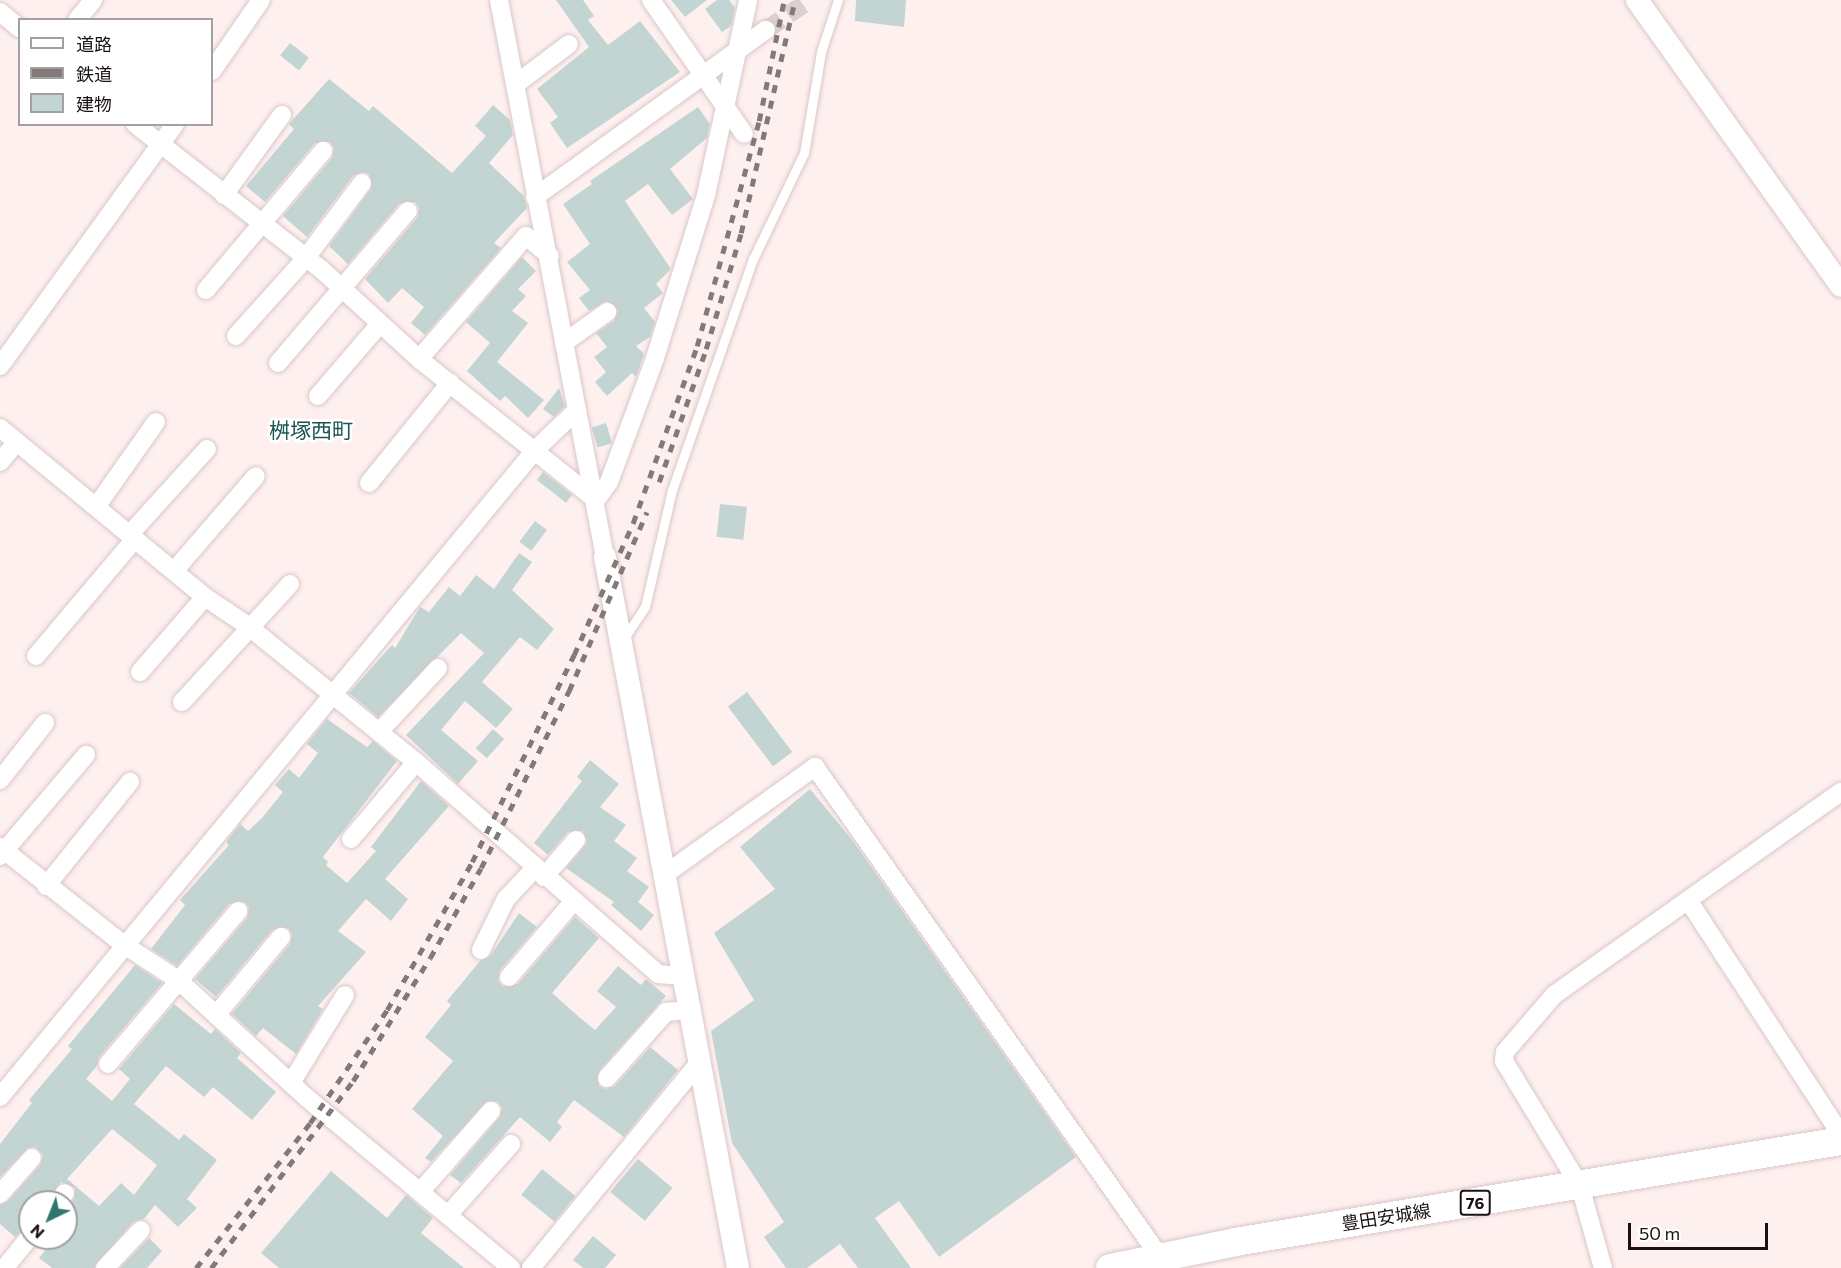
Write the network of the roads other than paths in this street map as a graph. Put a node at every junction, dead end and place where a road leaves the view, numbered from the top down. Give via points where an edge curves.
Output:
1 (93, 0) edge
2 (261, 0) edge
3 (651, 0) edge
4 (748, 0) edge
5 (838, 0) edge
6 (1637, 0) edge
7 (496, 4) edge
8 (79, 18) edge
9 (766, 30) tunnel mouth
10 (569, 45) dead end
11 (741, 46) junction
12 (213, 70) edge
13 (703, 73) junction
14 (516, 84) junction
15 (726, 111) junction
16 (282, 115) dead end
17 (137, 126) edge
18 (174, 126) edge
19 (744, 134) dead end
20 (160, 146) junction
21 (323, 151) dead end
22 (362, 183) dead end
23 (224, 195) junction
24 (535, 197) junction
25 (408, 211) dead end
26 (260, 223) junction
27 (550, 256) junction
28 (305, 259) junction
29 (1841, 286) edge
30 (338, 288) junction
31 (206, 290) dead end
32 (607, 312) dead end
33 (380, 324) junction
34 (236, 336) dead end
35 (565, 342) junction
36 (419, 359) junction
37 (278, 363) dead end
38 (0, 366) edge
39 (450, 383) junction
40 (318, 396) dead end
41 (577, 410) junction
42 (156, 422) dead end
43 (0, 428) edge
44 (16, 442) junction
45 (207, 449) dead end
46 (536, 449) junction
47 (0, 462) edge
48 (256, 476) dead end
49 (369, 483) dead end
50 (596, 500) junction
51 (96, 507) junction
52 (132, 537) junction
53 (605, 557) joint
54 (174, 571) junction
55 (290, 584) dead end
56 (205, 597) junction
57 (248, 626) junction
58 (621, 643) junction
59 (36, 656) dead end
60 (438, 668) dead end
61 (140, 672) dead end
62 (335, 696) junction
63 (182, 702) dead end
64 (45, 723) dead end
65 (379, 732) junction
66 (86, 755) dead end
67 (416, 762) junction
68 (0, 780) edge
69 (130, 782) dead end
70 (1841, 792) edge
71 (351, 839) dead end
72 (576, 840) dead end
73 (1, 851) edge
74 (539, 873) junction
75 (664, 874) junction
76 (46, 886) junction
77 (573, 902) junction
78 (1689, 903) junction
79 (238, 911) dead end
80 (281, 938) dead end
81 (123, 944) junction
82 (481, 950) dead end
83 (682, 976) junction
84 (509, 977) dead end
85 (178, 980) junction
86 (345, 995) dead end
87 (689, 1010) junction
88 (216, 1015) junction
89 (699, 1063) junction
90 (108, 1064) dead end
91 (608, 1078) dead end
92 (291, 1083) junction
93 (0, 1097) edge
94 (491, 1111) dead end
95 (1841, 1136) edge
96 (1841, 1141) edge
97 (511, 1144) dead end
98 (32, 1158) dead end
99 (1580, 1186) junction
100 (420, 1192) junction
101 (0, 1194) edge
102 (448, 1215) junction
103 (141, 1230) dead end
104 (18, 1250) edge
105 (1164, 1262) edge
106 (6, 1264) edge
107 (105, 1268) edge
108 (511, 1268) edge
109 (531, 1268) edge
110 (738, 1268) edge
111 (1110, 1268) edge
112 (1603, 1268) edge

1 - 8 street
2 - 12 street
3 - 13 street
4 - 11 street
5 - 58 lane via 821,52 804,153 753,259 672,490 645,607
6 - 29 street
7 - 14 street
9 - 11 street
10 - 14 street
11 - 13 street
11 - 15 street
13 - 15 street
13 - 24 street
14 - 24 street
15 - 19 street
15 - 50 street via 706,195 655,358 609,482
16 - 23 street
17 - 20 street
18 - 20 street
20 - 23 street
20 - 38 street
21 - 26 street
22 - 28 street
23 - 26 street
24 - 27 street
25 - 30 street
26 - 28 street
26 - 31 street
27 - 35 street
27 - 36 street via 526,236
28 - 30 street
28 - 34 street
30 - 33 street
30 - 37 street
32 - 35 street
33 - 36 street
33 - 40 street
35 - 41 street
36 - 39 street
39 - 46 street
39 - 49 street
41 - 46 street
41 - 50 street
42 - 51 street
43 - 44 street
44 - 47 street
44 - 51 street
45 - 52 street
46 - 50 street
46 - 62 street via 390,638
48 - 54 street
50 - 53 street
51 - 52 street
52 - 54 street
52 - 59 street
53 - 58 street
54 - 56 street
55 - 57 street
56 - 57 street
56 - 61 street
57 - 62 street
57 - 63 street
58 - 75 street
60 - 65 street
62 - 65 street
62 - 81 street
64 - 68 street
65 - 67 street
66 - 73 street
67 - 71 street
67 - 74 street
69 - 76 street
70 - 78 street
72 - 74 street
73 - 76 street
74 - 77 street
74 - 82 street via 506,899
75 - 83 street
75 - 105 street via 815,767
76 - 81 street
77 - 83 street via 658,974
77 - 84 street
78 - 95 street
78 - 99 street via 1554,995 1505,1052 1504,1061
79 - 85 street
80 - 88 street
81 - 85 street
81 - 93 street
83 - 87 street
85 - 88 street
85 - 90 street
86 - 92 street
87 - 89 street
87 - 91 street via 666,1012
88 - 92 street
89 - 109 street
89 - 110 street
92 - 100 street
94 - 100 street
96 - 99 main road, 豊田安城線 / 76
97 - 102 street
98 - 101 street
99 - 105 main road, 豊田安城線 / 76
99 - 112 street
100 - 102 street
102 - 108 street
103 - 107 street
104 - 106 street
105 - 111 main road, 豊田安城線 / 76

